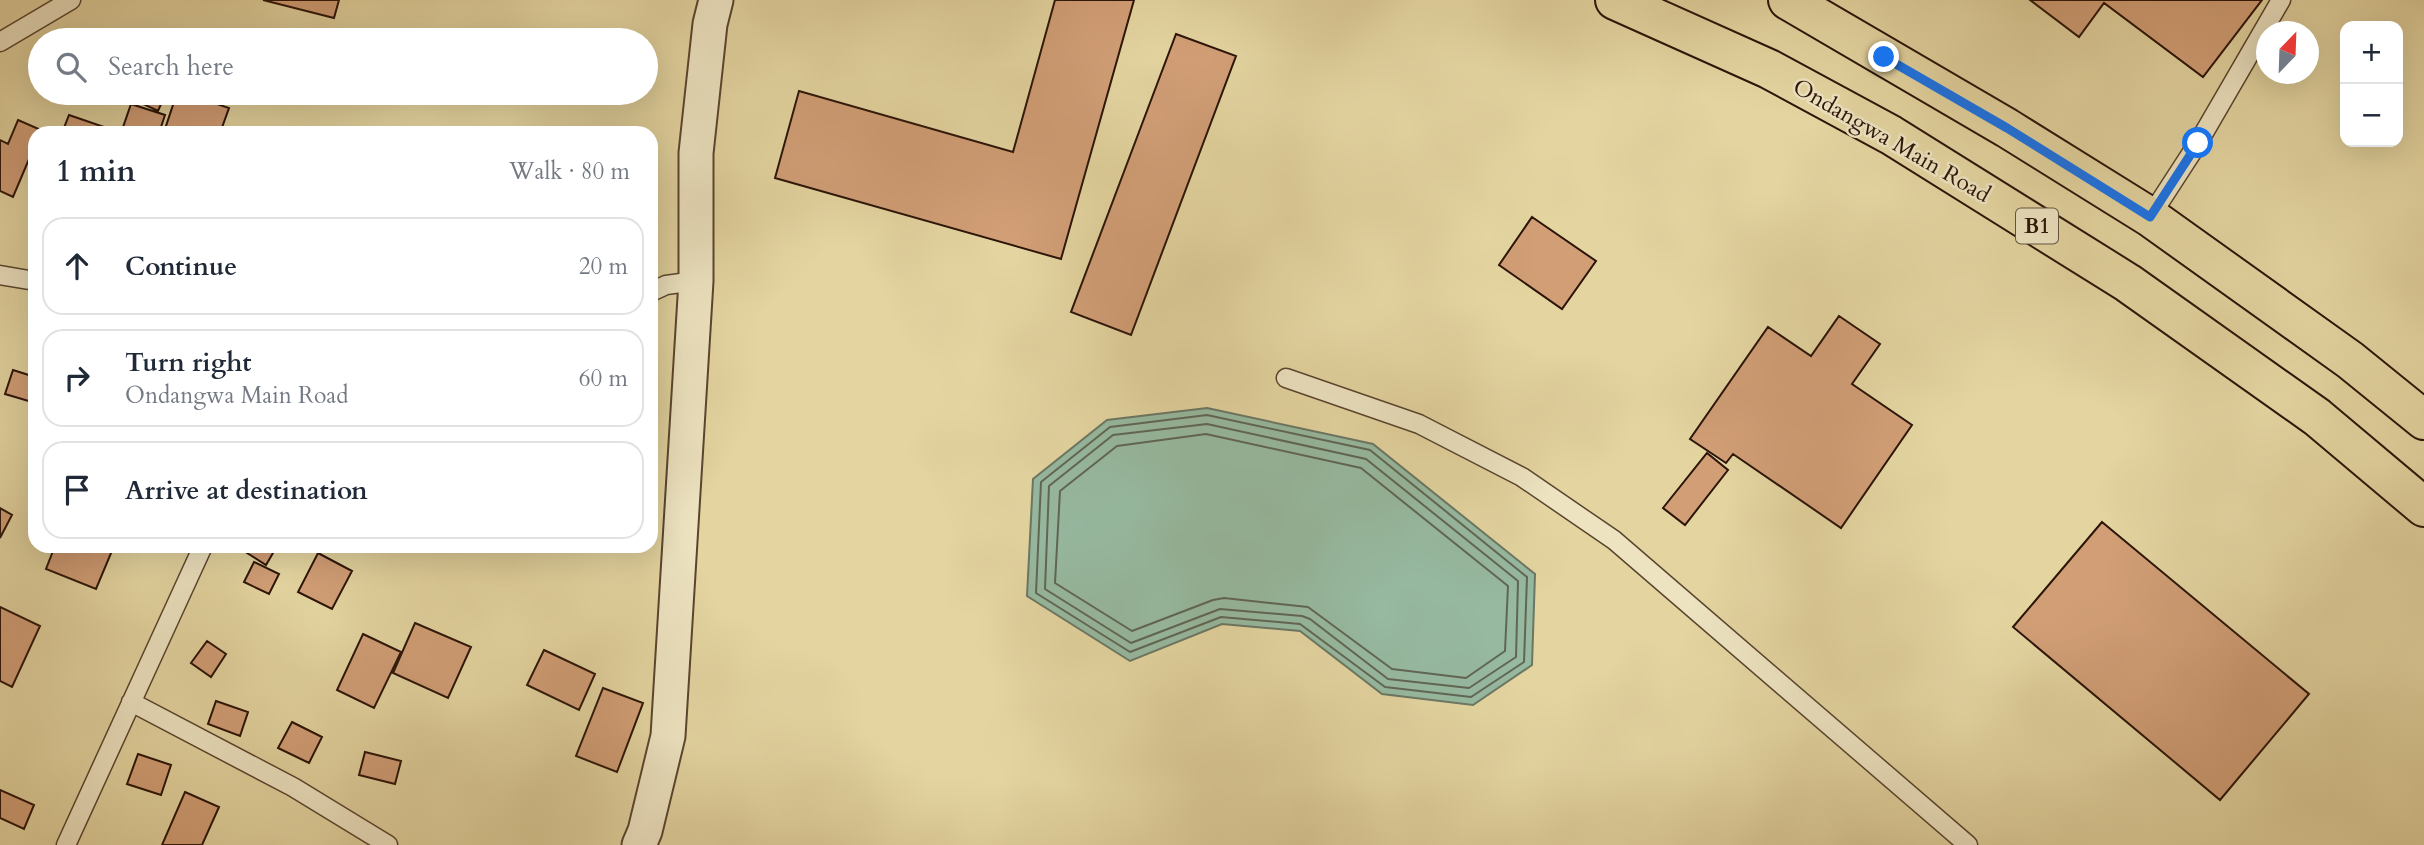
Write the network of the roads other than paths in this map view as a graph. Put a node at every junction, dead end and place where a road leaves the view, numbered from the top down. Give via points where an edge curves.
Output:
1 (71, 0) edge
2 (716, 0) edge
3 (1615, 0) edge
4 (1788, 0) edge
5 (2281, 0) edge
6 (0, 42) edge
7 (2150, 217) junction
8 (0, 275) edge
9 (28, 280) edge
10 (696, 281) junction
11 (658, 289) edge
12 (1286, 378) dead end
13 (2424, 420) edge
14 (2424, 507) edge
15 (200, 553) edge
16 (131, 702) junction
17 (66, 845) edge
18 (388, 845) edge
19 (639, 845) edge
20 (1968, 845) edge

1 - 6 lane
2 - 10 street via 696,153
3 - 14 main road, Ondangwa Main Road / B1 via 1769,69 1891,135 2127,283 2317,418
4 - 7 main road
5 - 7 lane
7 - 13 main road via 2350,360
8 - 9 lane
10 - 11 lane
10 - 19 street via 668,736
12 - 20 lane via 1419,424 1522,477 1604,533
15 - 16 lane
16 - 17 lane
16 - 18 lane via 293,787

